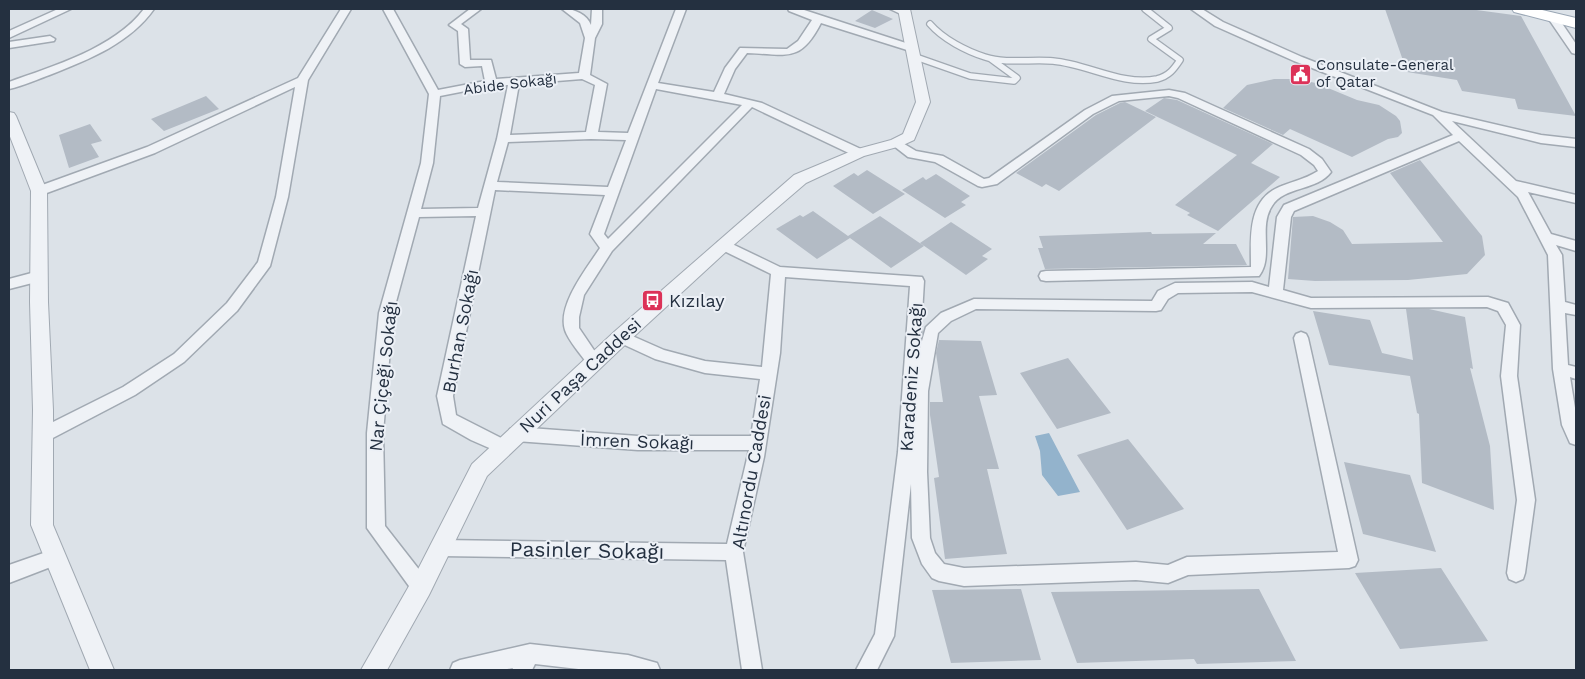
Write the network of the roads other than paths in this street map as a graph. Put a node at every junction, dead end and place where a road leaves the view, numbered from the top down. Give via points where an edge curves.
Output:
1 (66, 9) edge
2 (149, 9) edge
3 (346, 9) edge
4 (388, 9) edge
5 (476, 9) edge
6 (567, 9) edge
7 (597, 9) edge
8 (681, 9) edge
9 (793, 9) edge
10 (1145, 9) edge
11 (1196, 9) edge
12 (1520, 9) edge
13 (901, 10) edge
14 (1549, 13) edge
15 (1576, 16) edge
16 (818, 19) junction
17 (1576, 23) edge
18 (930, 24) dead end
19 (9, 35) edge
20 (590, 38) junction
21 (50, 39) dead end
22 (9, 45) edge
23 (1576, 51) edge
24 (912, 52) junction
25 (989, 58) junction
26 (584, 76) junction
27 (302, 80) junction
28 (514, 82) junction
29 (491, 84) junction
30 (652, 85) junction
31 (9, 86) edge
32 (435, 94) junction
33 (718, 96) junction
34 (750, 103) junction
35 (1437, 113) junction
36 (9, 116) edge
37 (591, 135) junction
38 (1461, 136) junction
39 (632, 137) junction
40 (503, 139) junction
41 (896, 143) junction
42 (1576, 144) edge
43 (859, 153) junction
44 (1512, 184) junction
45 (490, 186) junction
46 (39, 191) junction
47 (612, 191) junction
48 (1576, 199) edge
49 (483, 212) junction
50 (413, 213) junction
51 (1546, 238) junction
52 (723, 245) junction
53 (1576, 246) edge
54 (606, 248) junction
55 (778, 272) junction
56 (39, 276) junction
57 (1046, 276) dead end
58 (9, 284) edge
59 (1276, 292) junction
60 (1558, 306) junction
61 (1576, 310) edge
62 (621, 337) junction
63 (1301, 338) dead end
64 (594, 362) junction
65 (1569, 371) edge
66 (769, 374) junction
67 (516, 434) junction
68 (43, 435) junction
69 (1576, 438) edge
70 (758, 443) junction
71 (503, 447) junction
72 (440, 548) junction
73 (734, 552) junction
74 (55, 556) junction
75 (1516, 573) dead end
76 (9, 574) edge
77 (422, 587) junction
78 (526, 662) edge
79 (868, 669) edge
80 (102, 670) edge
81 (373, 670) edge
82 (460, 670) edge
83 (650, 670) edge
84 (752, 670) edge

1 - 19 street
2 - 31 street via 119,37 84,57
3 - 27 street
4 - 32 street
5 - 29 street via 454,25 463,29 465,64 487,62
6 - 20 street via 585,22
7 - 20 street via 597,24
8 - 30 street
9 - 16 street
10 - 25 lane via 1169,28 1151,38 1180,60 1172,73 1163,77 1125,78 1063,62
11 - 35 street via 1219,24 1298,59
12 - 14 main road
13 - 24 street, Nuri Paşa Caddesi
14 - 15 main road
14 - 17 main road
14 - 23 street
16 - 24 street
16 - 33 street via 807,40 796,48 777,54 744,50 730,68
18 - 25 lane via 947,38
20 - 26 street
21 - 22 street
24 - 25 lane via 970,76 1014,81 1017,78
24 - 41 street, Nuri Paşa Caddesi via 923,102 909,137
26 - 28 street, Abide Sokağı
26 - 37 street via 600,84
27 - 46 street via 151,150
27 - 68 street via 282,196 265,263 232,307 180,358 129,391
28 - 29 street, Abide Sokağı
28 - 40 street
29 - 32 street, Abide Sokağı
30 - 33 street
30 - 39 street
32 - 50 street, Nar Çiçeği Sokağı via 427,163
33 - 34 street
34 - 43 street
34 - 54 street
35 - 38 street
35 - 42 street via 1541,139
36 - 46 street
37 - 39 street
37 - 40 street
38 - 44 street
38 - 59 street via 1289,208 1284,217
39 - 47 street
40 - 45 street
41 - 43 street, Nuri Paşa Caddesi
41 - 57 street via 912,154 939,159 982,183 993,181 1102,105 1116,98 1169,93 1181,95 1305,152 1326,172 1315,180 1277,193 1265,201 1261,212 1258,268 1254,273
43 - 52 street, Nuri Paşa Caddesi via 800,179
44 - 48 street
44 - 51 street via 1523,195
45 - 47 street
45 - 49 street
46 - 56 street
47 - 54 street via 597,234
49 - 50 street
49 - 71 street, Burhan Sokağı via 445,396 449,419
50 - 77 street, Nar Çiçeği Sokağı via 386,313 375,433 376,528
51 - 53 street
51 - 60 street via 1554,255
52 - 55 street, Karadeniz Sokağı
52 - 62 street, Nuri Paşa Caddesi
54 - 64 street via 577,294 572,317 572,329
55 - 66 street, Altınordu Caddesi
55 - 79 street, Karadeniz Sokağı via 917,281 906,452 884,636
56 - 58 street
56 - 68 street
59 - 63 street via 1252,287 1175,288 1163,295 1156,306 974,304 946,317 931,331 920,391 921,538 928,558 939,572 964,576 1168,574 1187,566 1350,560
59 - 75 street via 1311,303 1488,302 1503,307 1513,325 1509,376 1526,500
60 - 61 street
60 - 65 street
62 - 64 street, Nuri Paşa Caddesi
62 - 66 street via 660,355 705,366
64 - 67 street, Nuri Paşa Caddesi
65 - 69 street via 1570,425
66 - 70 street, Altınordu Caddesi
67 - 70 street, İmren Sokağı via 638,443
67 - 71 street, Nuri Paşa Caddesi
68 - 74 street via 42,525
70 - 73 street, Altınordu Caddesi
71 - 72 street, Nuri Paşa Caddesi via 479,470
72 - 73 street, Pasinler Sokağı
72 - 77 street, Nuri Paşa Caddesi
73 - 84 street, Altınordu Caddesi
74 - 76 street
74 - 80 street
77 - 81 street, Nuri Paşa Caddesi
78 - 82 street
78 - 83 street via 628,665

